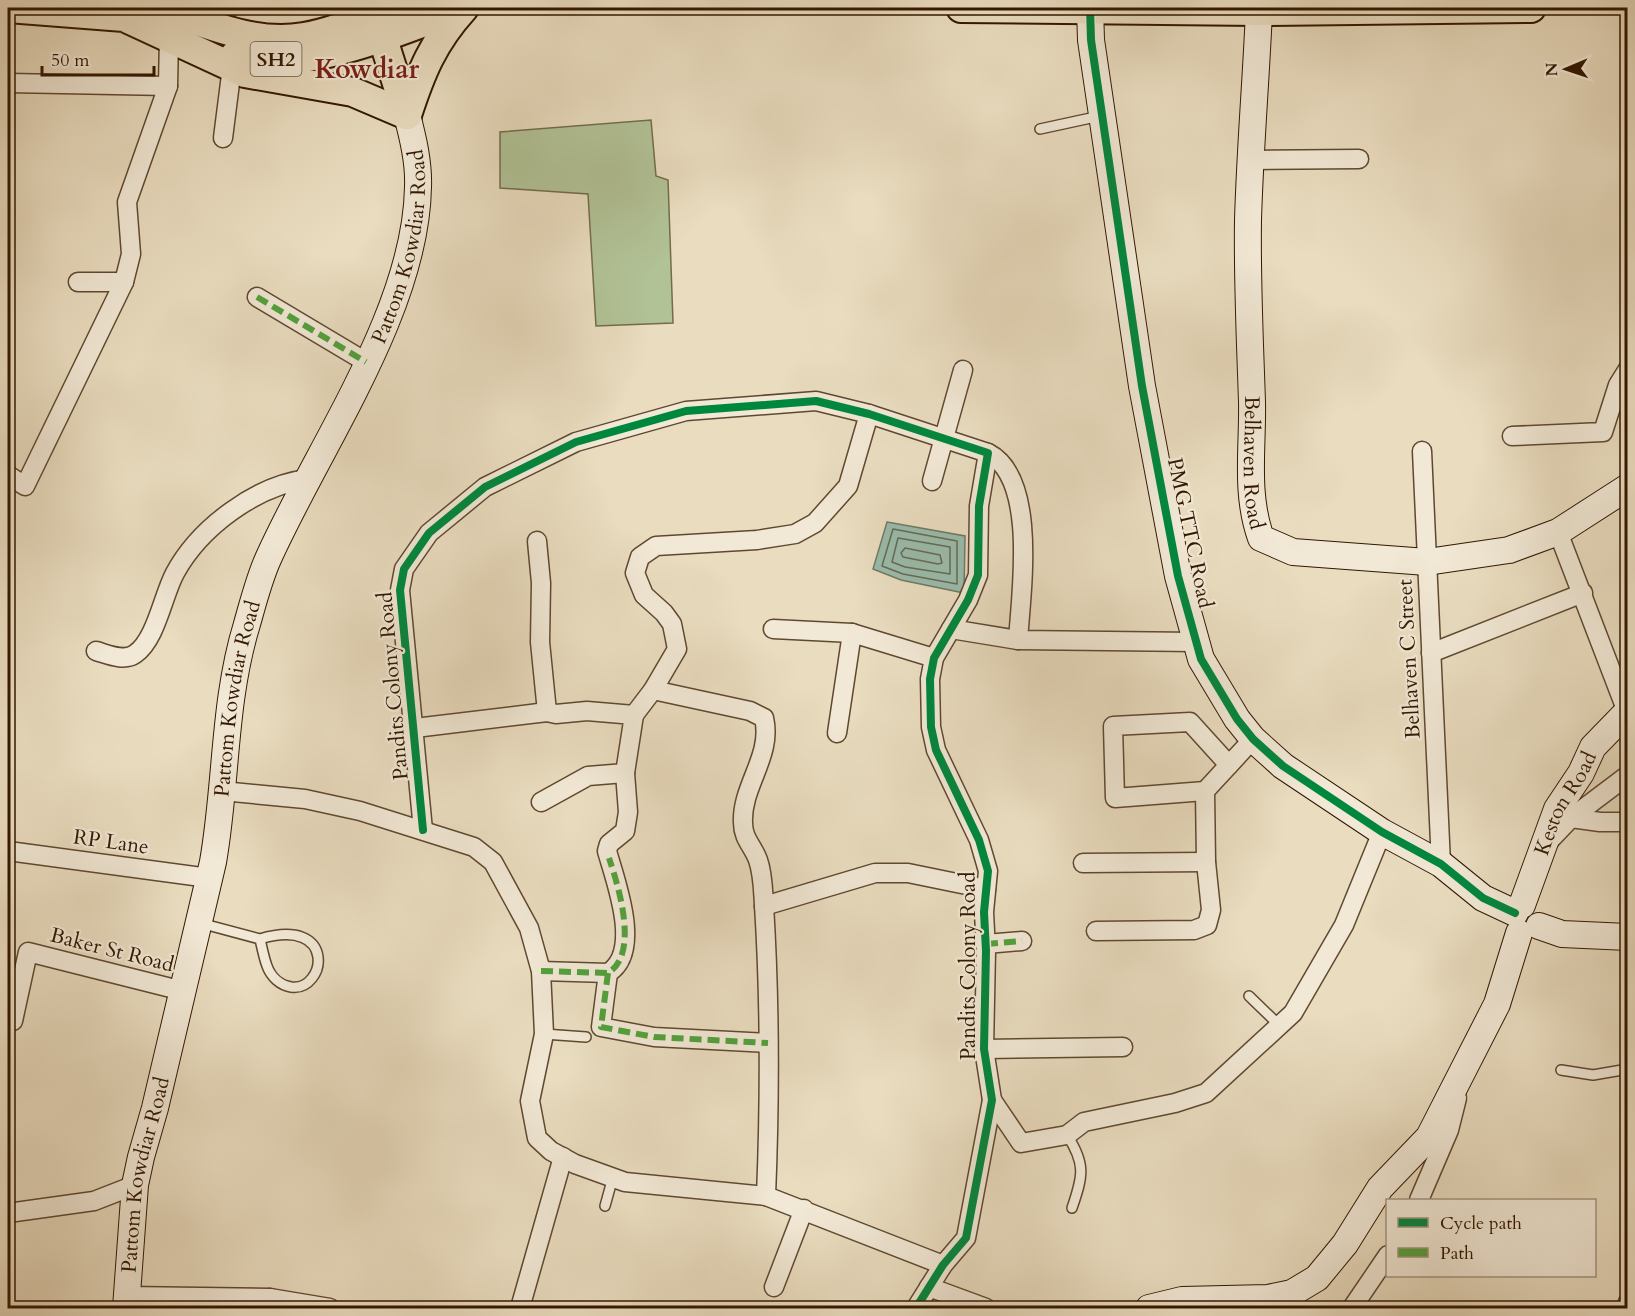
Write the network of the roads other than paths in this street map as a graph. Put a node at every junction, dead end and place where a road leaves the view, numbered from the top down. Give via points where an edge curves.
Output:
1 (8, 8) edge
2 (160, 8) edge
3 (339, 8) edge
4 (464, 8) edge
5 (961, 8) edge
6 (1090, 8) edge
7 (1531, 8) edge
8 (1259, 10) junction
9 (381, 20) edge
10 (169, 38) junction
11 (232, 67) junction
12 (8, 83) edge
13 (320, 85) junction
14 (168, 86) junction
15 (407, 115) junction
16 (1103, 116) junction
17 (1040, 129) dead end
18 (223, 138) dead end
19 (1359, 159) dead end
20 (1251, 160) junction
21 (78, 282) dead end
22 (124, 282) junction
23 (257, 297) dead end
24 (366, 362) junction
25 (1628, 369) edge
26 (963, 370) dead end
27 (869, 414) junction
28 (1512, 436) dead end
29 (942, 440) junction
30 (1422, 451) dead end
31 (988, 453) junction
32 (8, 475) edge
33 (308, 479) junction
34 (932, 481) dead end
35 (1623, 490) edge
36 (1558, 532) junction
37 (537, 541) dead end
38 (1426, 562) junction
39 (1583, 593) junction
40 (773, 629) dead end
41 (951, 629) junction
42 (852, 633) junction
43 (1018, 640) junction
44 (1196, 642) junction
45 (96, 651) dead end
46 (1431, 653) junction
47 (934, 658) junction
48 (652, 690) junction
49 (547, 712) junction
50 (1627, 712) edge
51 (634, 715) junction
52 (415, 728) junction
53 (837, 733) dead end
54 (1253, 739) junction
55 (1229, 765) junction
56 (625, 773) junction
57 (1628, 775) edge
58 (222, 791) junction
59 (1205, 791) junction
60 (541, 802) dead end
61 (1571, 818) junction
62 (1628, 822) edge
63 (423, 830) junction
64 (1382, 832) junction
65 (8, 851) edge
66 (1539, 855) junction
67 (1206, 861) junction
68 (1083, 863) dead end
69 (1441, 864) junction
70 (209, 878) junction
71 (986, 889) junction
72 (764, 906) junction
73 (1524, 919) junction
74 (200, 922) junction
75 (1096, 931) dead end
76 (1628, 937) edge
77 (260, 939) junction
78 (1022, 941) dead end
79 (986, 944) junction
80 (541, 971) junction
81 (608, 973) junction
82 (183, 991) junction
83 (1249, 996) dead end
84 (13, 1021) dead end
85 (1280, 1026) junction
86 (544, 1034) junction
87 (586, 1037) dead end
88 (768, 1043) junction
89 (1123, 1047) dead end
90 (984, 1049) junction
91 (1628, 1069) edge
92 (1561, 1070) dead end
93 (1462, 1076) junction
94 (992, 1100) junction
95 (1067, 1135) junction
96 (563, 1157) junction
97 (613, 1178) junction
98 (135, 1185) junction
99 (766, 1196) junction
100 (1419, 1199) edge
101 (605, 1206) dead end
102 (1072, 1208) dead end
103 (804, 1209) junction
104 (8, 1213) edge
105 (1386, 1258) edge
106 (943, 1265) junction
107 (774, 1287) dead end
108 (929, 1287) junction
109 (126, 1302) edge
110 (1628, 1302) edge
111 (269, 1303) edge
112 (1193, 1304) edge
113 (330, 1308) edge
114 (520, 1308) edge
115 (916, 1308) edge
116 (986, 1308) edge
117 (1149, 1308) edge
118 (1352, 1308) edge
119 (1626, 1308) edge

1 - 10 main road, SH2 via 124,17
2 - 9 main road via 260,38 304,37
3 - 9 lane
4 - 9 main road, SH2
4 - 15 main road via 443,31 423,68
5 - 6 main road
6 - 8 main road
6 - 16 street, PMG TTC Road
7 - 8 main road
8 - 20 street, Belhaven Road
9 - 10 main road, SH2 via 314,57 246,58
9 - 13 main road, SH2
9 - 15 main road
10 - 11 main road
10 - 14 street
11 - 13 main road via 264,78
11 - 18 street
12 - 14 street
13 - 15 main road via 373,98
14 - 22 street via 127,202 131,254
15 - 24 street, Pattom Kowdiar Road via 418,186 412,241 398,289
16 - 17 lane
16 - 44 street, PMG TTC Road via 1142,386 1178,576
19 - 20 street
20 - 38 street, Belhaven Road via 1250,471 1261,538 1293,552
21 - 22 street
22 - 32 street via 25,486
23 - 24 street
24 - 33 street, Pattom Kowdiar Road
25 - 28 street via 1618,385 1603,432
26 - 29 street
27 - 29 street, Pandits Colony Road
27 - 48 street via 848,486 815,523 795,534 757,540 656,546 640,557 635,573 644,595 672,624 677,649
27 - 52 street, Pandits Colony Road via 816,401 686,411 576,442 485,487 429,533 404,569 400,590
29 - 31 street, Pandits Colony Road
29 - 34 street
30 - 38 street, Belhaven C Street
31 - 41 street, Pandits Colony Road via 979,506 978,575
31 - 43 street via 998,458 1011,477 1025,536
33 - 45 street via 288,481 240,504 199,541 175,572 150,634 134,655 123,658
33 - 58 street, Pattom Kowdiar Road via 267,561 247,624 228,711
35 - 36 street, Belhaven Road
36 - 38 street, Belhaven Road via 1509,550
36 - 39 street
37 - 49 street
38 - 46 street, Belhaven C Street
39 - 46 street
39 - 50 street
40 - 42 street
41 - 43 street
41 - 47 street, Pandits Colony Road
42 - 47 street
42 - 53 street
43 - 44 street
44 - 54 street, PMG TTC Road via 1207,669
46 - 69 street, Belhaven C Street
47 - 71 street, Pandits Colony Road via 930,679 936,750 979,840 988,871
48 - 51 street
48 - 72 street via 750,711 764,718 765,747 742,821 745,838 758,858
49 - 51 street
49 - 52 street
50 - 66 street, Keston Road via 1593,747 1557,809
51 - 56 street
52 - 63 street, Pandits Colony Road
54 - 55 street
54 - 64 street, PMG TTC Road via 1283,766
55 - 59 street
55 - 59 street via 1190,722 1113,726 1115,798
56 - 60 street via 588,776
56 - 81 street via 625,831 609,844 607,851 626,921 618,963
57 - 61 street
58 - 63 street via 305,799
58 - 70 street, Pattom Kowdiar Road
59 - 67 street
61 - 62 street
61 - 66 street
63 - 80 street via 474,847 493,862 529,928
64 - 69 street, PMG TTC Road
64 - 85 street via 1344,925 1293,1013
65 - 70 street, RP Lane
66 - 73 street, Keston Road
67 - 68 street
67 - 75 street via 1211,910 1207,925 1194,930
69 - 73 street, PMG TTC Road via 1483,898
70 - 74 street, Pattom Kowdiar Road
71 - 72 street via 908,873 874,873
71 - 79 street, Pandits Colony Road
72 - 88 street
73 - 76 street, PMG TTC Road via 1562,934
73 - 93 street, Keston Road via 1497,1004
74 - 77 lane
74 - 82 street, Pattom Kowdiar Road
77 - 77 lane via 273,977 284,986 298,988 309,982 316,972 318,958 313,943 282,932
78 - 79 street
79 - 90 street, Pandits Colony Road
80 - 81 street
80 - 86 street
81 - 88 street via 601,1027 654,1036
82 - 84 street, Baker St Road via 28,952
82 - 98 street, Pattom Kowdiar Road
83 - 85 lane
85 - 95 street via 1206,1093 1084,1122
86 - 87 lane
86 - 96 street via 530,1101 537,1138
88 - 99 street
89 - 90 street
90 - 94 street, Pandits Colony Road
91 - 92 lane via 1593,1076
93 - 100 street via 1449,1130
93 - 112 street, Keston Road via 1429,1137 1380,1188 1345,1244 1317,1278 1292,1293
94 - 95 street via 1021,1143
94 - 106 street, Pandits Colony Road via 966,1238
95 - 102 lane via 1082,1165
96 - 97 street
96 - 114 street
97 - 99 street
97 - 101 lane
98 - 104 street via 94,1201
98 - 109 street, Pattom Kowdiar Road
99 - 103 street
103 - 106 street
103 - 107 street
105 - 118 street
106 - 108 street, Pandits Colony Road
108 - 115 street, Pandits Colony Road
108 - 116 street
109 - 111 street
110 - 119 street
111 - 113 street
112 - 117 street, Keston Road

